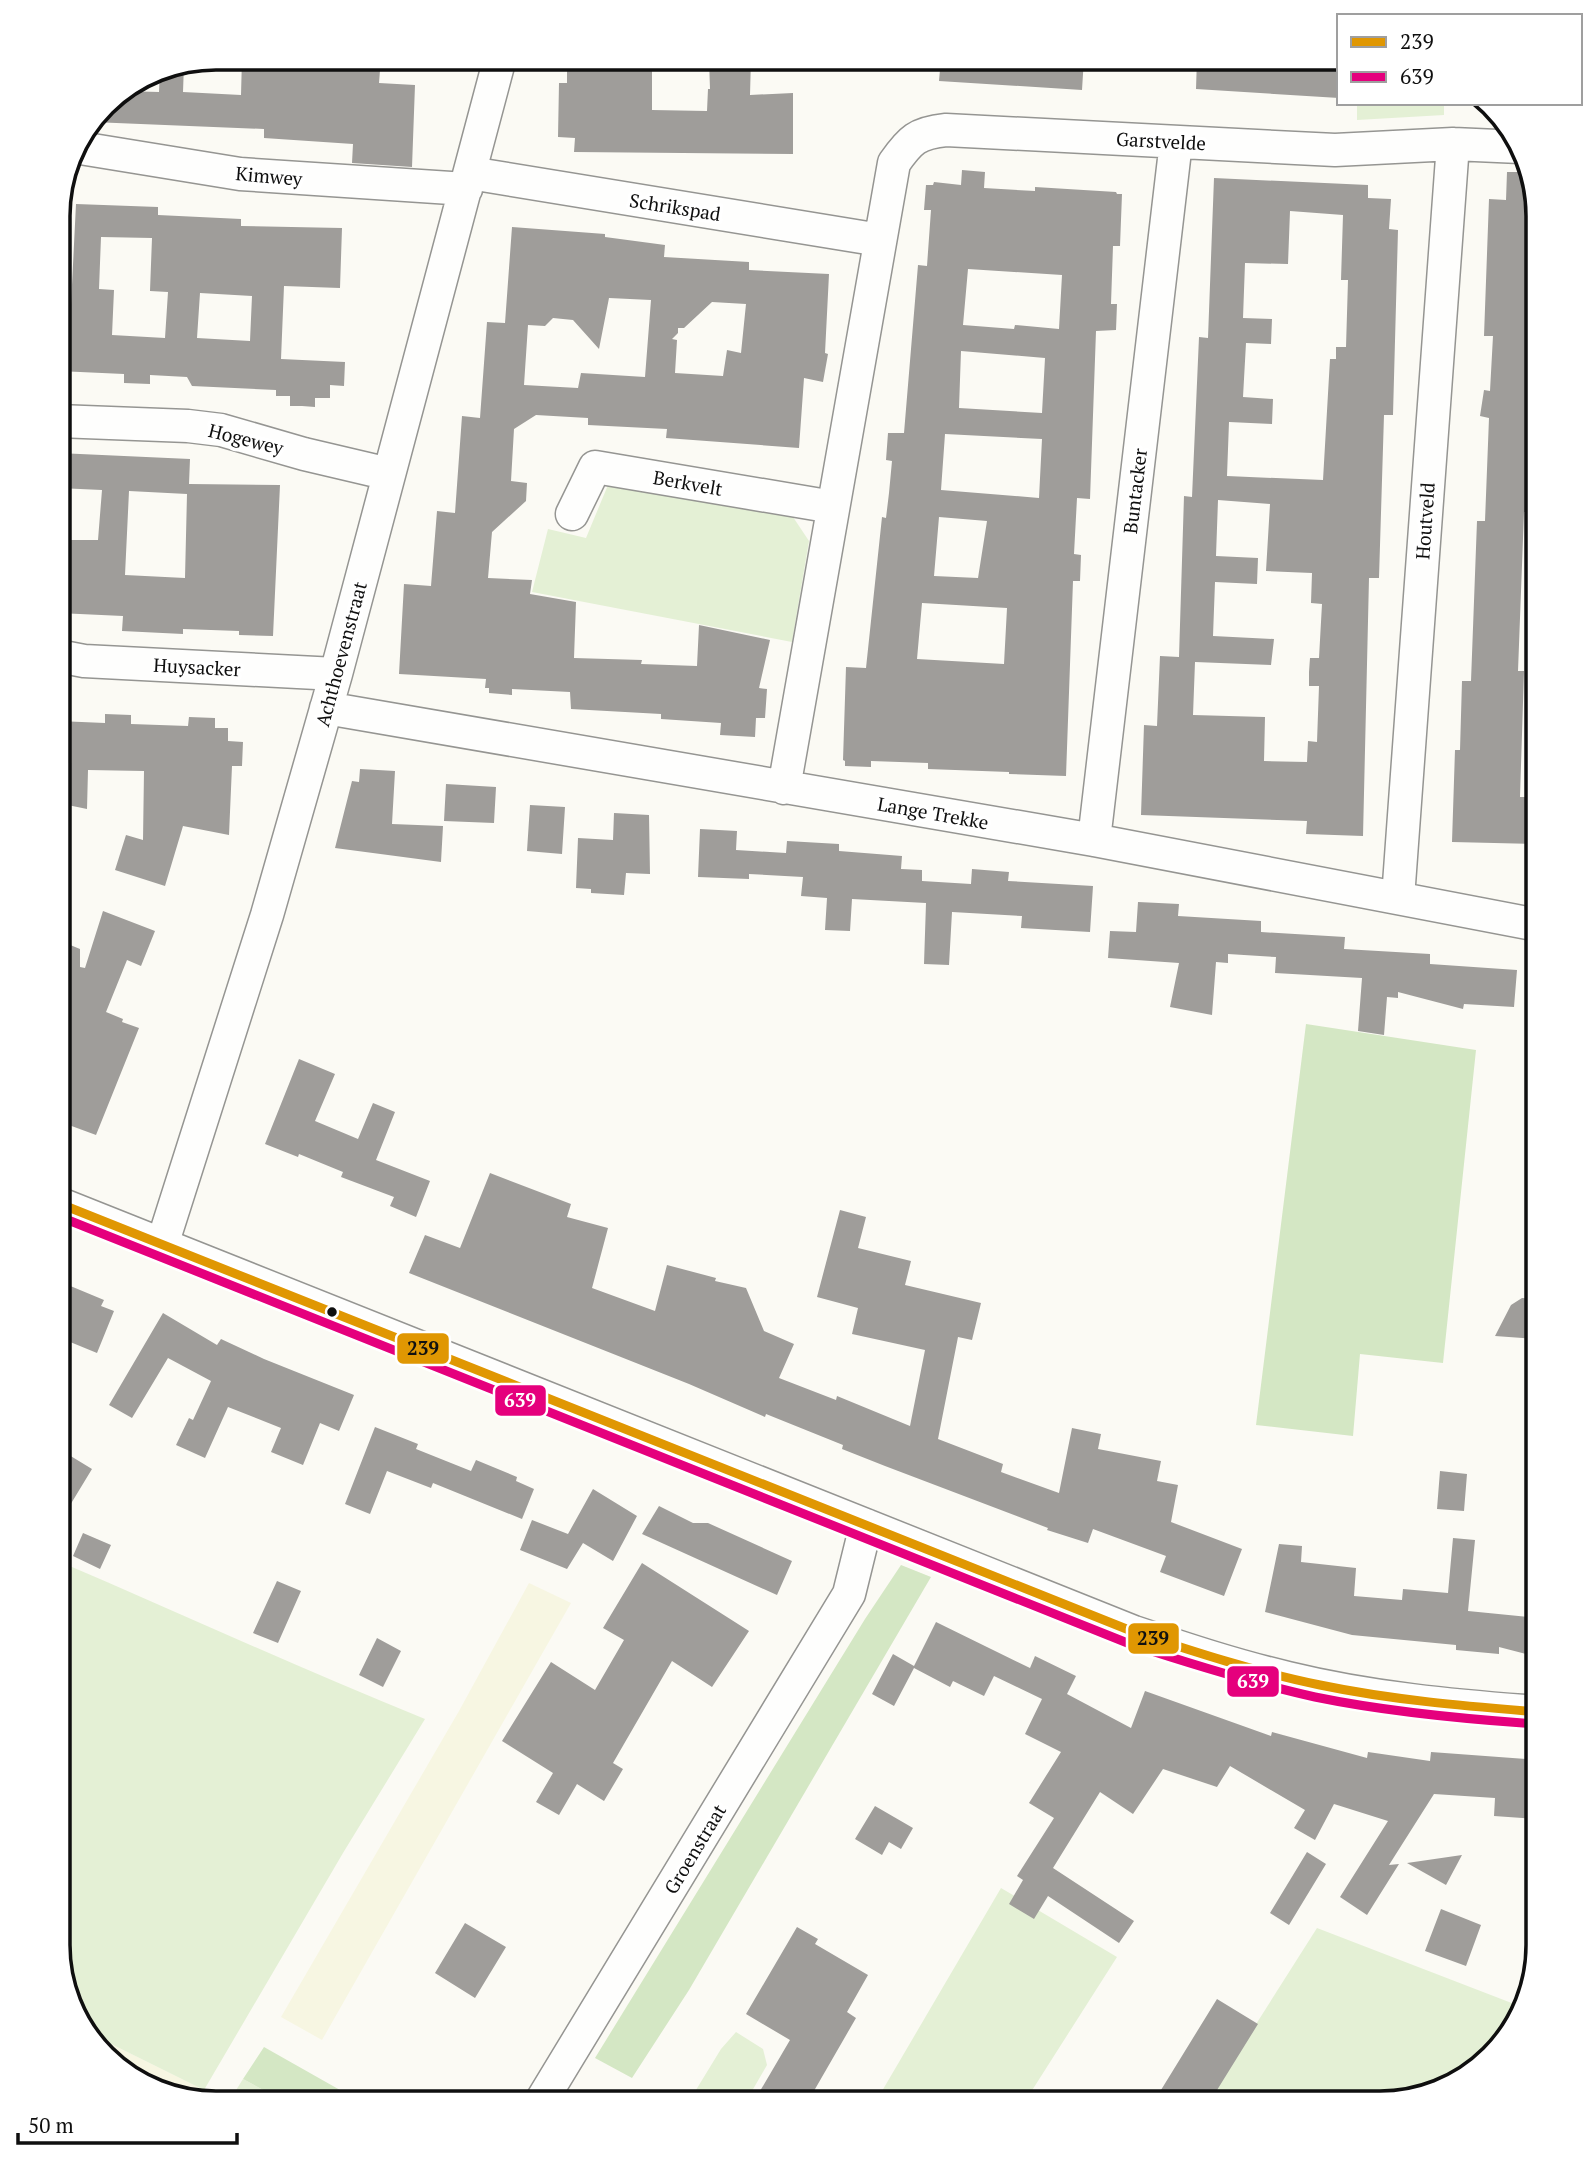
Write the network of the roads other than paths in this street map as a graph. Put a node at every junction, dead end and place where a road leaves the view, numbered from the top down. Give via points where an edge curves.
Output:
1 (497, 70) edge
2 (1176, 142) junction
3 (1453, 144) junction
4 (1508, 146) edge
5 (86, 149) edge
6 (468, 181) junction
7 (880, 240) junction
8 (70, 422) edge
9 (389, 474) junction
10 (834, 507) junction
11 (572, 514) dead end
12 (70, 659) edge
13 (336, 674) junction
14 (326, 708) junction
15 (784, 788) junction
16 (1094, 840) junction
17 (1398, 898) junction
18 (1526, 923) edge
19 (70, 1208) edge
20 (162, 1245) junction
21 (866, 1525) junction
22 (1526, 1711) edge
23 (547, 2091) edge

1 - 6 street, Achthoevenstraat
2 - 3 street, Garstvelde via 1335,150
2 - 7 street, Garstvelde via 927,132 909,141 894,163
2 - 16 street, Buntacker
3 - 4 street, Garstvelde
3 - 17 street, Houtveld
5 - 6 street, Kimwey via 240,174
6 - 7 street, Schrikspad
6 - 9 street, Achthoevenstraat
7 - 10 street
8 - 9 street, Hogewey via 221,430
9 - 13 street, Achthoevenstraat
10 - 11 street, Berkvelt via 595,467
10 - 15 street
12 - 13 street, Huysacker
13 - 14 street, Achthoevenstraat
14 - 15 street, Lange Trekke
14 - 20 street, Achthoevenstraat via 267,915
15 - 16 street, Lange Trekke
16 - 17 street, Lange Trekke
17 - 18 street, Lange Trekke
19 - 20 street
20 - 21 street
21 - 22 street via 1213,1659 1365,1693
21 - 23 street, Groenstraat via 849,1594

